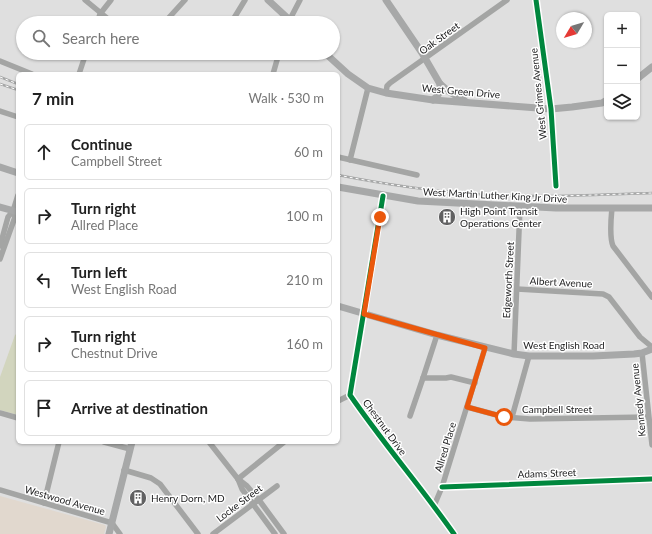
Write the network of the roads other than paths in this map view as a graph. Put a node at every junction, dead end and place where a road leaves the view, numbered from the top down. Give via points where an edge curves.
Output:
1 (85, 0) edge
2 (111, 0) edge
3 (185, 0) edge
4 (245, 0) edge
5 (268, 0) edge
6 (300, 0) edge
7 (386, 0) edge
8 (507, 0) edge
9 (536, 0) edge
10 (100, 14) junction
11 (103, 16) edge
12 (170, 16) edge
13 (235, 16) edge
14 (284, 16) edge
15 (293, 16) edge
16 (425, 59) junction
17 (84, 60) edge
18 (277, 60) edge
19 (333, 60) edge
20 (0, 62) edge
21 (652, 67) edge
22 (27, 72) edge
23 (80, 72) edge
24 (274, 72) edge
25 (640, 77) edge
26 (440, 84) junction
27 (368, 88) junction
28 (386, 93) junction
29 (433, 100) junction
30 (466, 102) junction
31 (604, 102) edge
32 (551, 109) junction
33 (0, 111) edge
34 (16, 116) edge
35 (340, 158) edge
36 (350, 160) junction
37 (0, 167) edge
38 (16, 173) edge
39 (418, 175) dead end
40 (556, 186) dead end
41 (340, 187) edge
42 (383, 196) junction
43 (0, 207) edge
44 (520, 207) junction
45 (612, 208) junction
46 (652, 208) edge
47 (16, 211) edge
48 (0, 246) edge
49 (0, 259) edge
50 (517, 289) junction
51 (652, 297) edge
52 (340, 307) edge
53 (364, 314) junction
54 (437, 335) junction
55 (485, 348) junction
56 (652, 348) edge
57 (642, 353) junction
58 (514, 354) junction
59 (529, 356) junction
60 (423, 378) junction
61 (475, 383) junction
62 (350, 395) junction
63 (340, 400) edge
64 (467, 407) junction
65 (0, 412) edge
66 (410, 416) dead end
67 (16, 417) edge
68 (648, 417) junction
69 (512, 418) junction
70 (59, 444) edge
71 (118, 444) edge
72 (211, 444) edge
73 (282, 444) edge
74 (652, 445) edge
75 (131, 446) edge
76 (124, 470) junction
77 (238, 479) junction
78 (652, 479) edge
79 (277, 486) dead end
80 (442, 487) junction
81 (0, 490) edge
82 (259, 500) junction
83 (44, 503) junction
84 (253, 505) junction
85 (434, 506) junction
86 (112, 523) junction
87 (109, 534) edge
88 (120, 534) edge
89 (198, 534) edge
90 (213, 534) edge
91 (275, 534) edge
92 (284, 534) edge
93 (454, 534) edge

1 - 10 street
2 - 10 street
3 - 12 street
4 - 13 street
5 - 14 main road
6 - 15 street
7 - 16 main road
8 - 16 street, Oak Street
9 - 32 street, West Grimes Avenue
10 - 11 street
16 - 26 main road
16 - 28 street, Oak Street via 390,83
17 - 23 street
18 - 24 street
19 - 27 main road, West Green Drive
20 - 22 street
21 - 25 main road
26 - 29 main road via 441,91
26 - 30 main road
27 - 28 main road, West Green Drive
27 - 36 street
28 - 29 main road, West Green Drive
29 - 30 main road, West Green Drive
30 - 32 main road, West Green Drive
31 - 32 main road, West Green Drive
32 - 40 street, West Grimes Avenue
33 - 34 street
35 - 36 street
36 - 39 street
37 - 38 main road
41 - 42 main road, West Martin Luther King Jr Drive
42 - 44 main road, West Martin Luther King Jr Drive via 418,201
42 - 53 street, Chestnut Drive
43 - 47 main road
44 - 45 main road, West Martin Luther King Jr Drive
44 - 50 street, Edgeworth Street
45 - 46 main road, West Martin Luther King Jr Drive
45 - 51 street via 613,246
47 - 48 street via 8,217
47 - 49 street
50 - 56 street, Albert Avenue via 603,294 609,297 640,337
50 - 58 street, Edgeworth Street
52 - 53 main road, West English Road
53 - 54 main road, West English Road
53 - 62 street, Chestnut Drive
54 - 55 main road, West English Road
54 - 60 street
55 - 58 main road, West English Road
55 - 61 street, Allred Place
56 - 57 main road, West English Road
57 - 59 main road, West English Road
57 - 68 street, Kennedy Avenue
58 - 59 main road, West English Road
59 - 69 street
60 - 61 street via 451,377
60 - 66 street
61 - 64 street, Allred Place
62 - 63 street
62 - 85 street, Chestnut Drive
64 - 69 street, Campbell Street
64 - 80 street, Allred Place
65 - 67 street
68 - 69 street, Campbell Street
68 - 74 street, Kennedy Avenue
70 - 83 street
71 - 75 street
72 - 77 street
73 - 77 street
75 - 76 main road
76 - 86 main road
76 - 89 street via 151,478 160,484
77 - 82 street
77 - 84 street
78 - 80 street, Adams Street
79 - 82 street, Locke Street
80 - 85 street, Allred Place
81 - 83 street, Westwood Avenue
82 - 84 street, Locke Street
82 - 92 street
83 - 86 street, Westwood Avenue
84 - 90 street, Locke Street
84 - 91 street
85 - 93 street, Chestnut Drive
86 - 87 main road
86 - 88 street, Westwood Avenue

